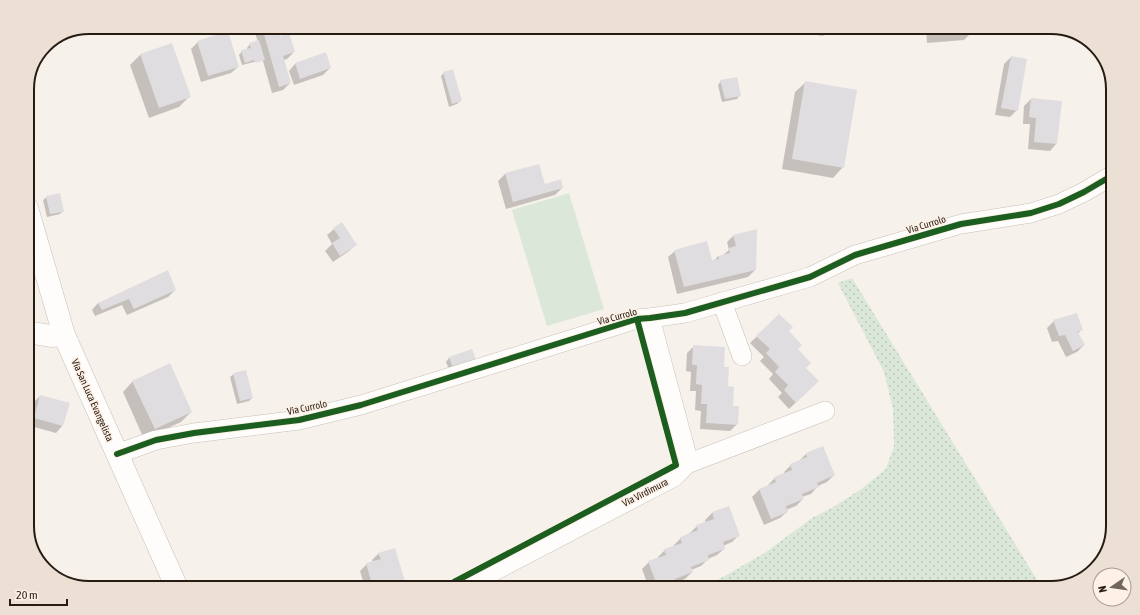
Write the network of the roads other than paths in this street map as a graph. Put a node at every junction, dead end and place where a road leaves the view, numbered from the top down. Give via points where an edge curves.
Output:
1 (1106, 179) edge
2 (34, 232) edge
3 (722, 302) junction
4 (650, 318) junction
5 (34, 333) edge
6 (64, 335) junction
7 (742, 356) dead end
8 (825, 411) dead end
9 (117, 454) junction
10 (687, 464) junction
11 (174, 581) edge
12 (476, 581) edge

1 - 3 street, Via Currolo via 1065,201 1032,213 961,224 856,255 810,277
2 - 6 main road, Via San Luca Evangelista
3 - 4 street, Via Currolo via 684,313
3 - 7 street
4 - 9 street, Via Currolo via 637,319 361,405 299,420 194,432 156,440
4 - 10 street
5 - 6 main road
6 - 9 main road, Via San Luca Evangelista
8 - 10 street
9 - 11 main road, Via San Luca Evangelista
10 - 12 street, Via Virdimura via 674,477

